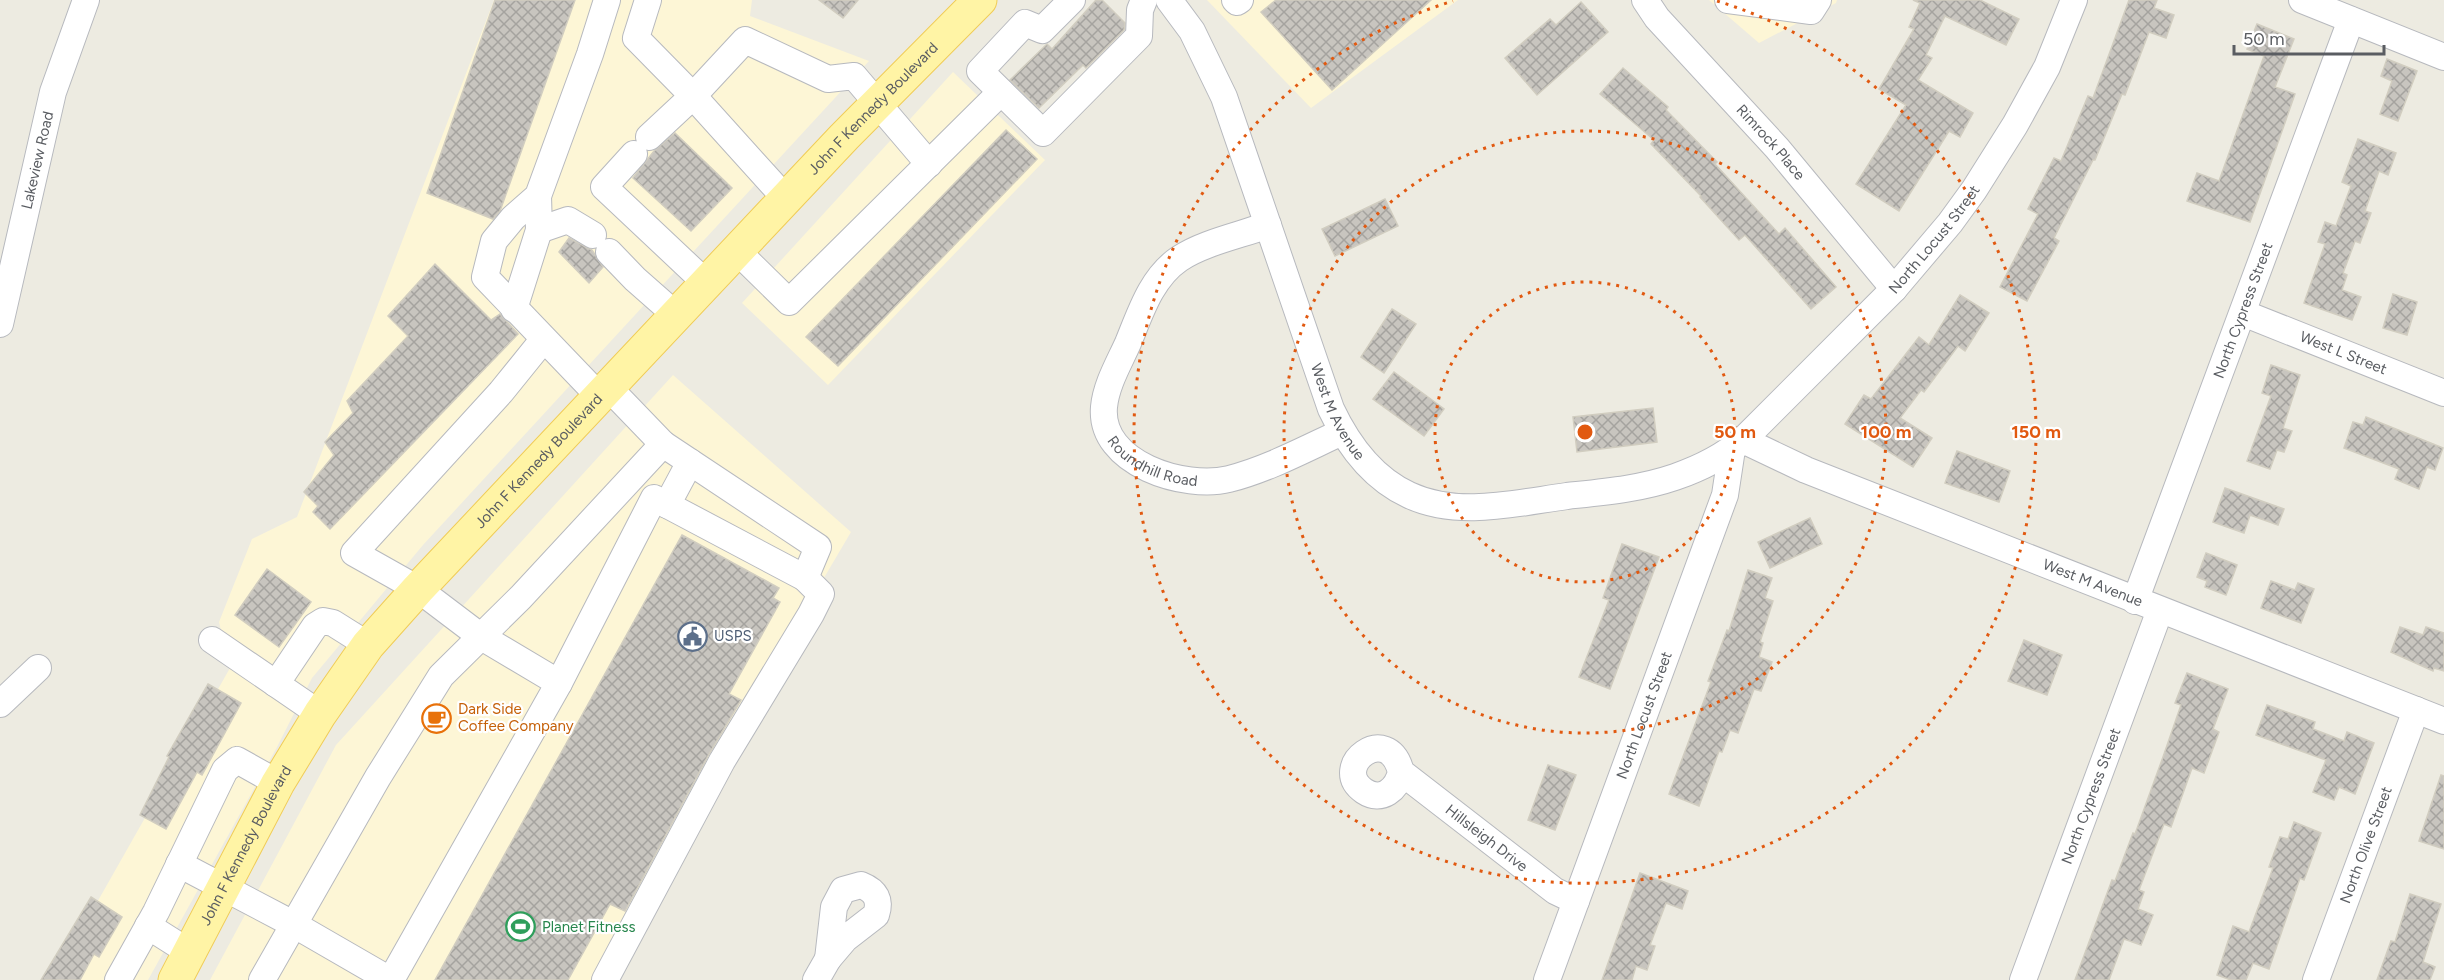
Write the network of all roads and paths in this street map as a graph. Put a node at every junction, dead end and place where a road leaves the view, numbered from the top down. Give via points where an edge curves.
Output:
1 (86, 0) edge
2 (607, 0) edge
3 (648, 0) edge
4 (980, 0) edge
5 (1072, 0) edge
6 (1144, 0) edge
7 (1169, 0) edge
8 (1235, 0) edge
9 (1240, 0) edge
10 (1645, 0) edge
11 (1728, 0) edge
12 (1818, 0) edge
13 (2074, 0) edge
14 (2302, 0) edge
15 (2351, 20) junction
16 (2444, 57) edge
17 (1001, 92) junction
18 (693, 96) junction
19 (877, 105) junction
20 (929, 164) junction
21 (538, 196) junction
22 (787, 200) junction
23 (1268, 225) junction
24 (539, 230) junction
25 (738, 252) junction
26 (707, 285) junction
27 (1894, 289) junction
28 (2, 308) edge
29 (514, 309) junction
30 (2243, 313) junction
31 (677, 316) junction
32 (543, 340) junction
33 (604, 392) junction
34 (2444, 393) edge
35 (1341, 432) junction
36 (663, 444) junction
37 (1737, 444) junction
38 (690, 462) junction
39 (645, 463) junction
40 (661, 502) junction
41 (805, 578) junction
42 (418, 589) junction
43 (2135, 601) junction
44 (2160, 610) junction
45 (480, 636) junction
46 (212, 640) dead end
47 (368, 645) junction
48 (38, 668) dead end
49 (559, 683) junction
50 (276, 684) junction
51 (0, 704) edge
52 (2416, 710) junction
53 (320, 714) junction
54 (2444, 721) edge
55 (1401, 772) dead end
56 (278, 783) junction
57 (179, 864) junction
58 (223, 887) junction
59 (1576, 901) junction
60 (293, 924) junction
61 (148, 926) junction
62 (182, 966) edge
63 (125, 977) edge
64 (383, 978) edge
65 (262, 980) edge
66 (605, 980) edge
67 (1547, 980) edge
68 (2023, 980) edge
69 (2316, 980) edge

1 - 28 street, Lakeview Road via 53,92
2 - 21 street
3 - 18 street via 636,38
4 - 19 main road, John F Kennedy Boulevard
5 - 17 street via 1042,30 1025,23 980,70
6 - 17 street via 1139,36 1042,133
7 - 23 street, West M Avenue via 1192,31 1224,97
8 - 9 street
10 - 27 street, Rimrock Place via 1657,18 1777,148
11 - 12 street via 1811,11
13 - 27 street, North Locust Street via 2047,67 2015,125 1950,223
14 - 15 street
15 - 16 street
15 - 30 street, North Cypress Street
17 - 20 street
18 - 19 street via 745,40 828,79 854,76
18 - 22 street
18 - 26 street via 604,187
19 - 20 street
19 - 22 main road, John F Kennedy Boulevard
20 - 25 street via 789,302
21 - 24 street
21 - 29 street via 494,241 485,277
22 - 25 main road, John F Kennedy Boulevard
23 - 35 street, West M Avenue
23 - 35 street, Roundhill Road via 1192,252 1177,260 1158,280 1111,381 1104,406 1107,427 1128,458 1150,471 1206,481 1227,480 1272,465
24 - 29 street
24 - 31 street via 568,220 601,244
25 - 26 main road, John F Kennedy Boulevard
26 - 31 main road, John F Kennedy Boulevard
27 - 37 street, North Locust Street
29 - 32 street
30 - 34 street, West L Street
30 - 43 street, North Cypress Street
31 - 33 main road, John F Kennedy Boulevard
32 - 33 street
32 - 42 street via 354,554
33 - 36 street
33 - 42 main road, John F Kennedy Boulevard
35 - 37 street, West M Avenue via 1383,479 1410,495 1444,506 1480,507 1638,487 1706,465
36 - 38 street
36 - 39 street
37 - 43 street, West M Avenue
37 - 59 street, North Locust Street via 1725,495
38 - 40 street
38 - 41 street via 818,547
39 - 40 street
39 - 45 street
40 - 41 street
40 - 49 street
41 - 66 street via 821,594 722,761
42 - 45 street
42 - 47 main road, John F Kennedy Boulevard
43 - 44 street, West M Avenue
44 - 52 street, West M Avenue
44 - 68 street, North Cypress Street
45 - 49 street
45 - 60 street via 441,676
46 - 50 street
47 - 50 street via 323,621 315,626
47 - 53 main road, John F Kennedy Boulevard
48 - 51 street
49 - 64 street
50 - 53 street
52 - 54 street, West M Avenue
52 - 69 street, North Olive Street
53 - 56 main road, John F Kennedy Boulevard
55 - 59 street, Hillsleigh Drive via 1555,891
56 - 57 street via 237,760 225,770
56 - 58 main road, John F Kennedy Boulevard
57 - 58 street
57 - 61 street
58 - 60 street
58 - 62 main road, John F Kennedy Boulevard
59 - 67 street, North Locust Street
60 - 64 street
60 - 65 street
61 - 62 street
61 - 63 street

